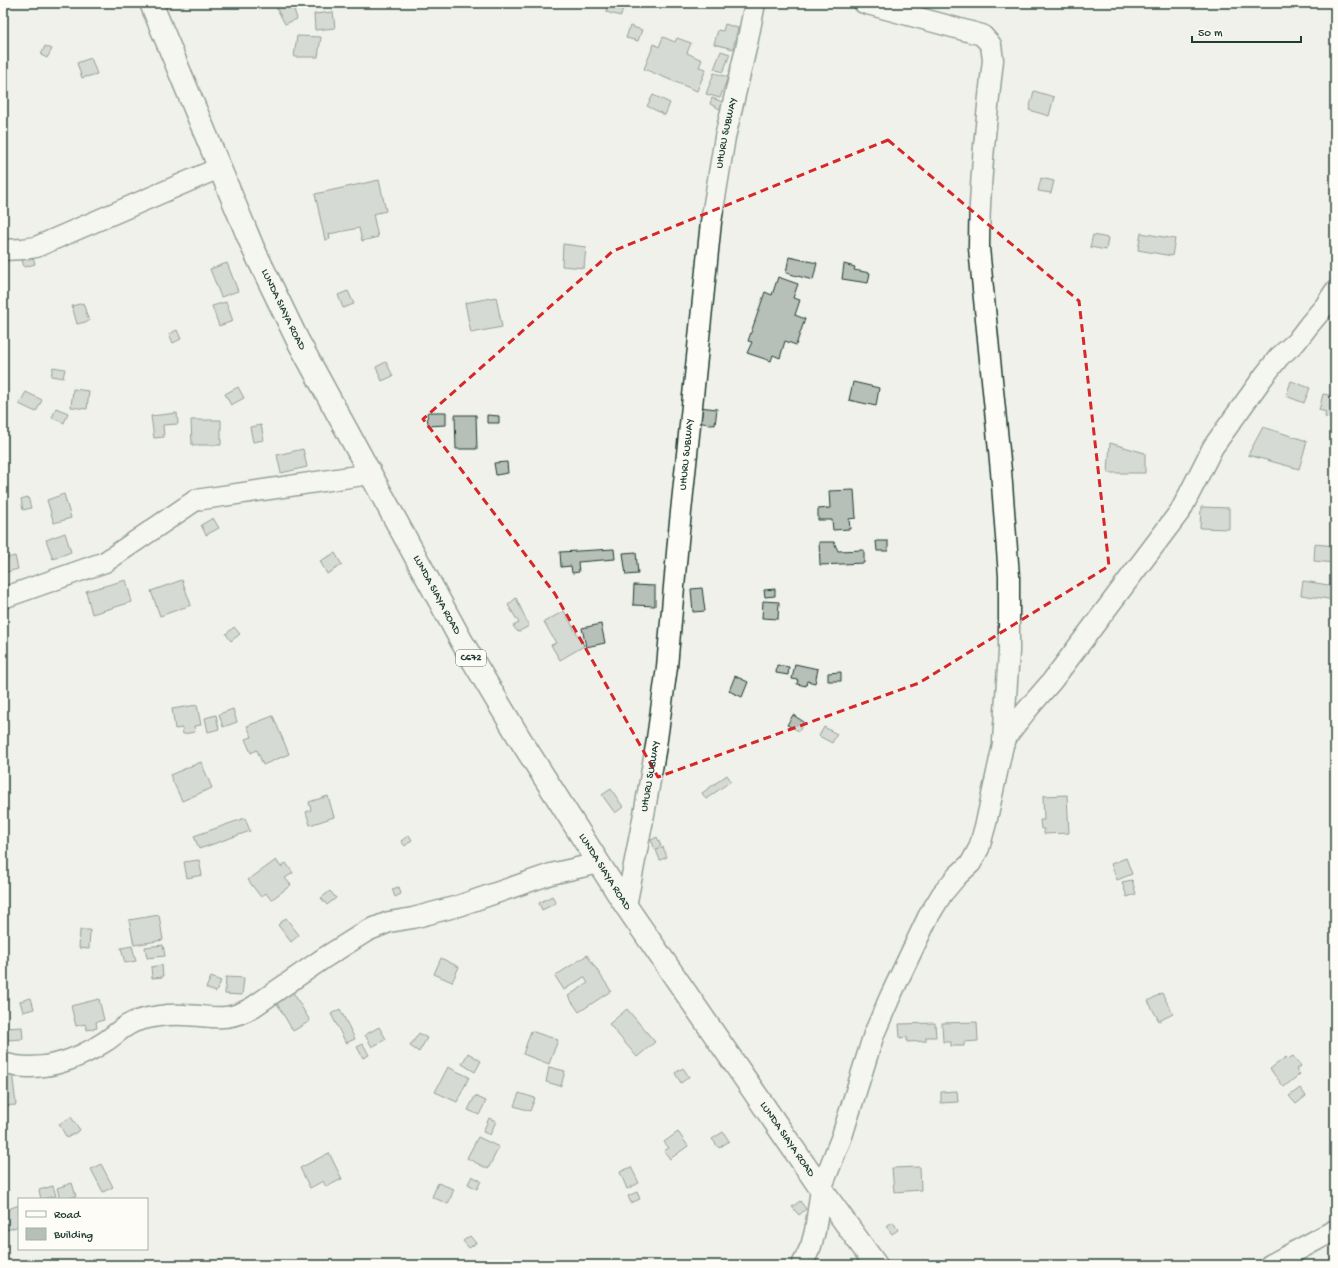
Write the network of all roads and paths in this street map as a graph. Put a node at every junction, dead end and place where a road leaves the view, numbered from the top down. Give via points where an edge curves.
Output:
1 (151, 3) edge
2 (755, 3) edge
3 (864, 3) edge
4 (219, 168) junction
5 (3, 250) edge
6 (1335, 291) edge
7 (370, 474) junction
8 (3, 598) edge
9 (1003, 745) junction
10 (599, 863) junction
11 (626, 906) junction
12 (3, 1063) edge
13 (821, 1189) junction
14 (1335, 1230) edge
15 (802, 1265) edge
16 (876, 1265) edge
17 (1270, 1265) edge

1 - 4 main road, LUNDA SIAYA ROAD / C672
2 - 11 street, UHURU SUBWAY via 725,137 711,222 667,667 656,746
3 - 9 street via 982,35 991,45 993,60 981,171 979,248 1009,576 1009,652
4 - 5 street via 36,247
4 - 7 main road, LUNDA SIAYA ROAD / C672 via 253,248 297,339
6 - 9 street via 1296,342 1279,357 1264,376 1213,447 1181,510 1052,681 1015,724
7 - 8 street via 196,500 105,562
7 - 10 main road, LUNDA SIAYA ROAD / C672 via 462,642 524,746
9 - 13 street via 979,848 971,863 942,894 928,917 890,997 874,1034 842,1136
10 - 11 main road, LUNDA SIAYA ROAD / C672
10 - 12 street via 551,874 458,906 389,922 366,931 244,1013 220,1018 184,1014 139,1020 128,1024 108,1040 70,1061 32,1068
11 - 13 main road, LUNDA SIAYA ROAD / C672
13 - 15 street via 815,1231
13 - 16 main road, LUNDA SIAYA ROAD / C672
14 - 17 street

